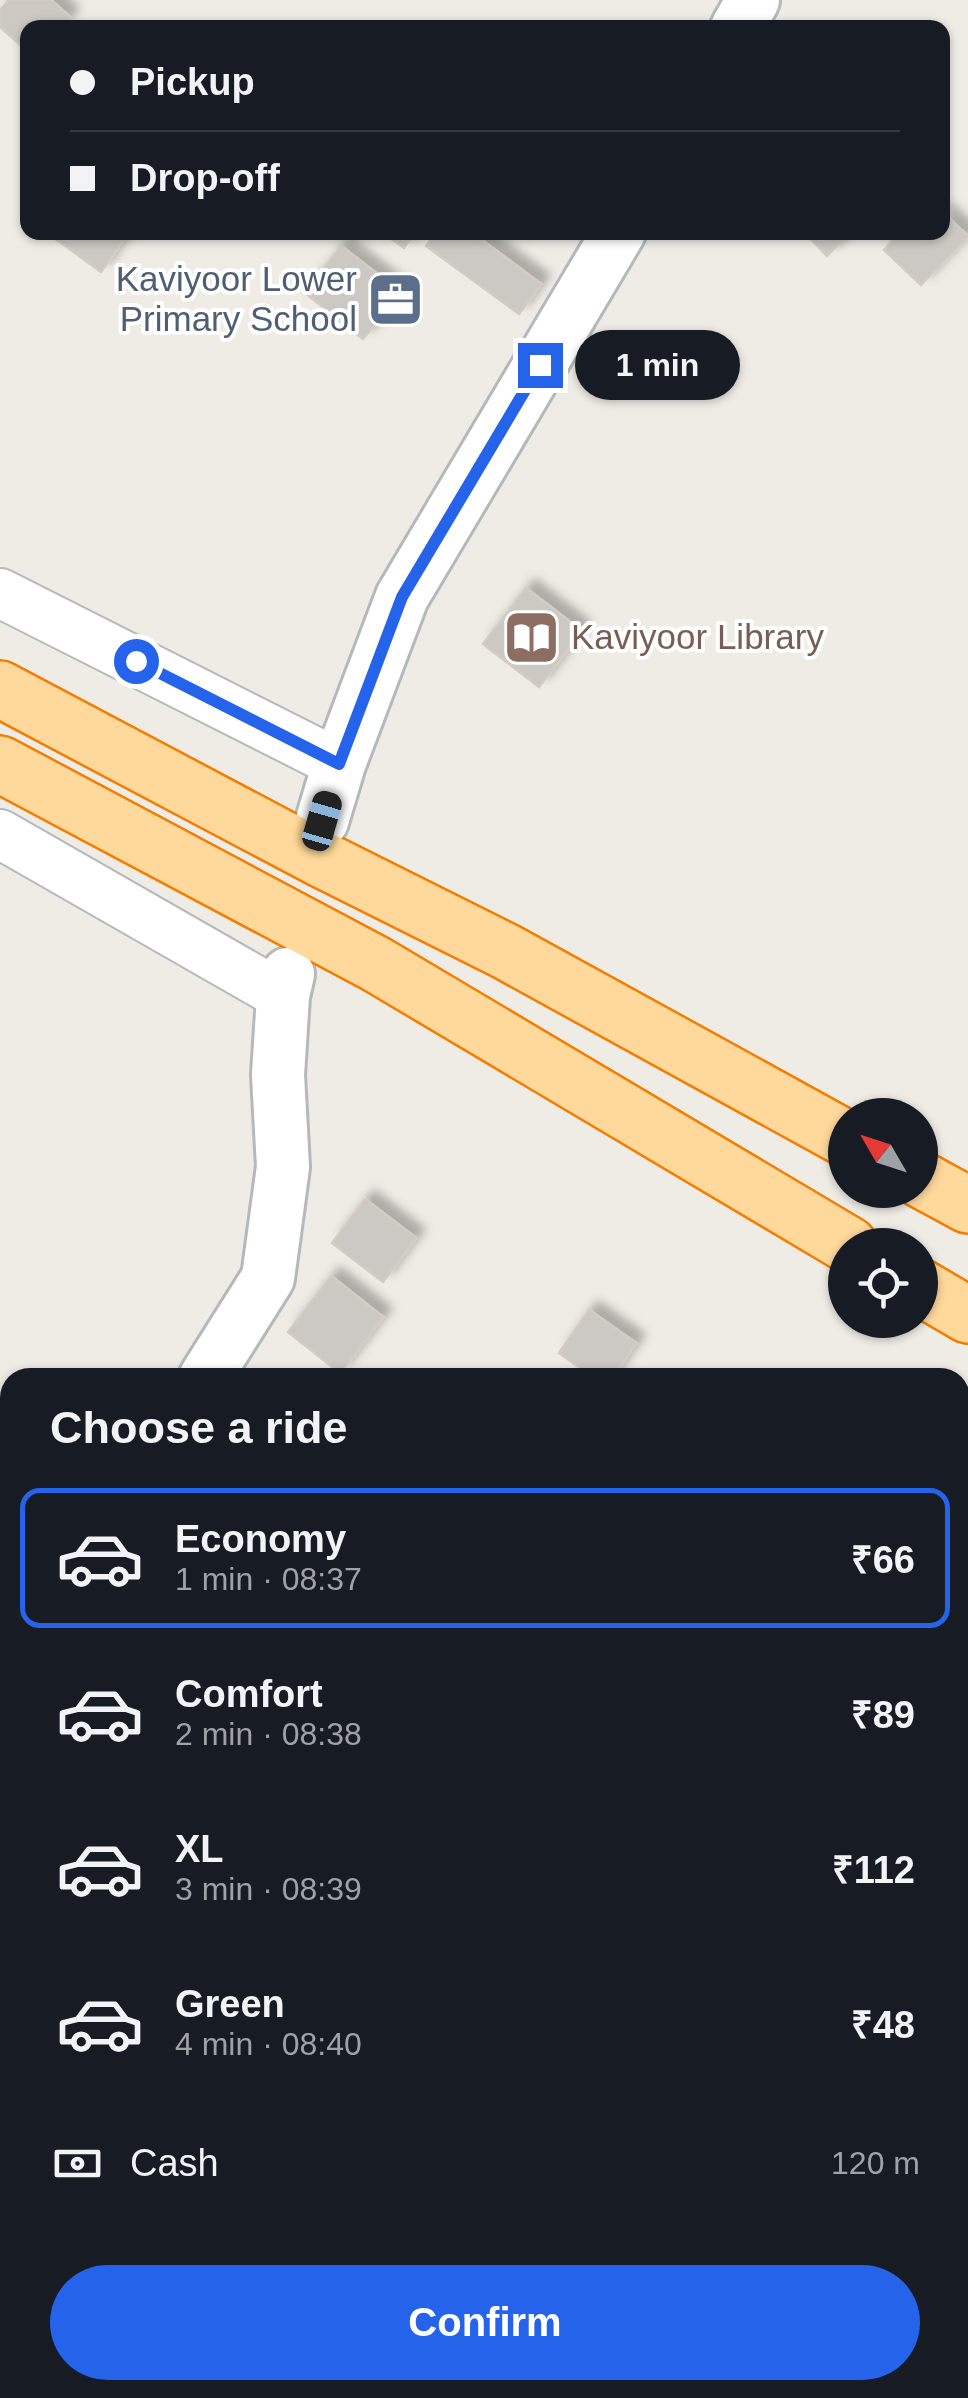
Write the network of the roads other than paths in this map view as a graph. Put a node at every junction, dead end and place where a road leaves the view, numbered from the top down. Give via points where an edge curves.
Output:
1 (614, 240) edge
2 (0, 593) edge
3 (0, 689) edge
4 (0, 764) edge
5 (339, 764) junction
6 (322, 821) dead end
7 (0, 834) edge
8 (285, 985) joint
9 (828, 1129) edge
10 (938, 1189) edge
11 (968, 1205) edge
12 (828, 1232) edge
13 (938, 1298) edge
14 (968, 1316) edge
15 (211, 1368) edge

1 - 5 main road via 402,597
2 - 5 street
3 - 9 highway via 507,952
4 - 12 highway via 376,964
5 - 6 main road
7 - 8 street
8 - 15 main road via 278,1075 283,1167 268,1278
10 - 11 highway
13 - 14 highway

